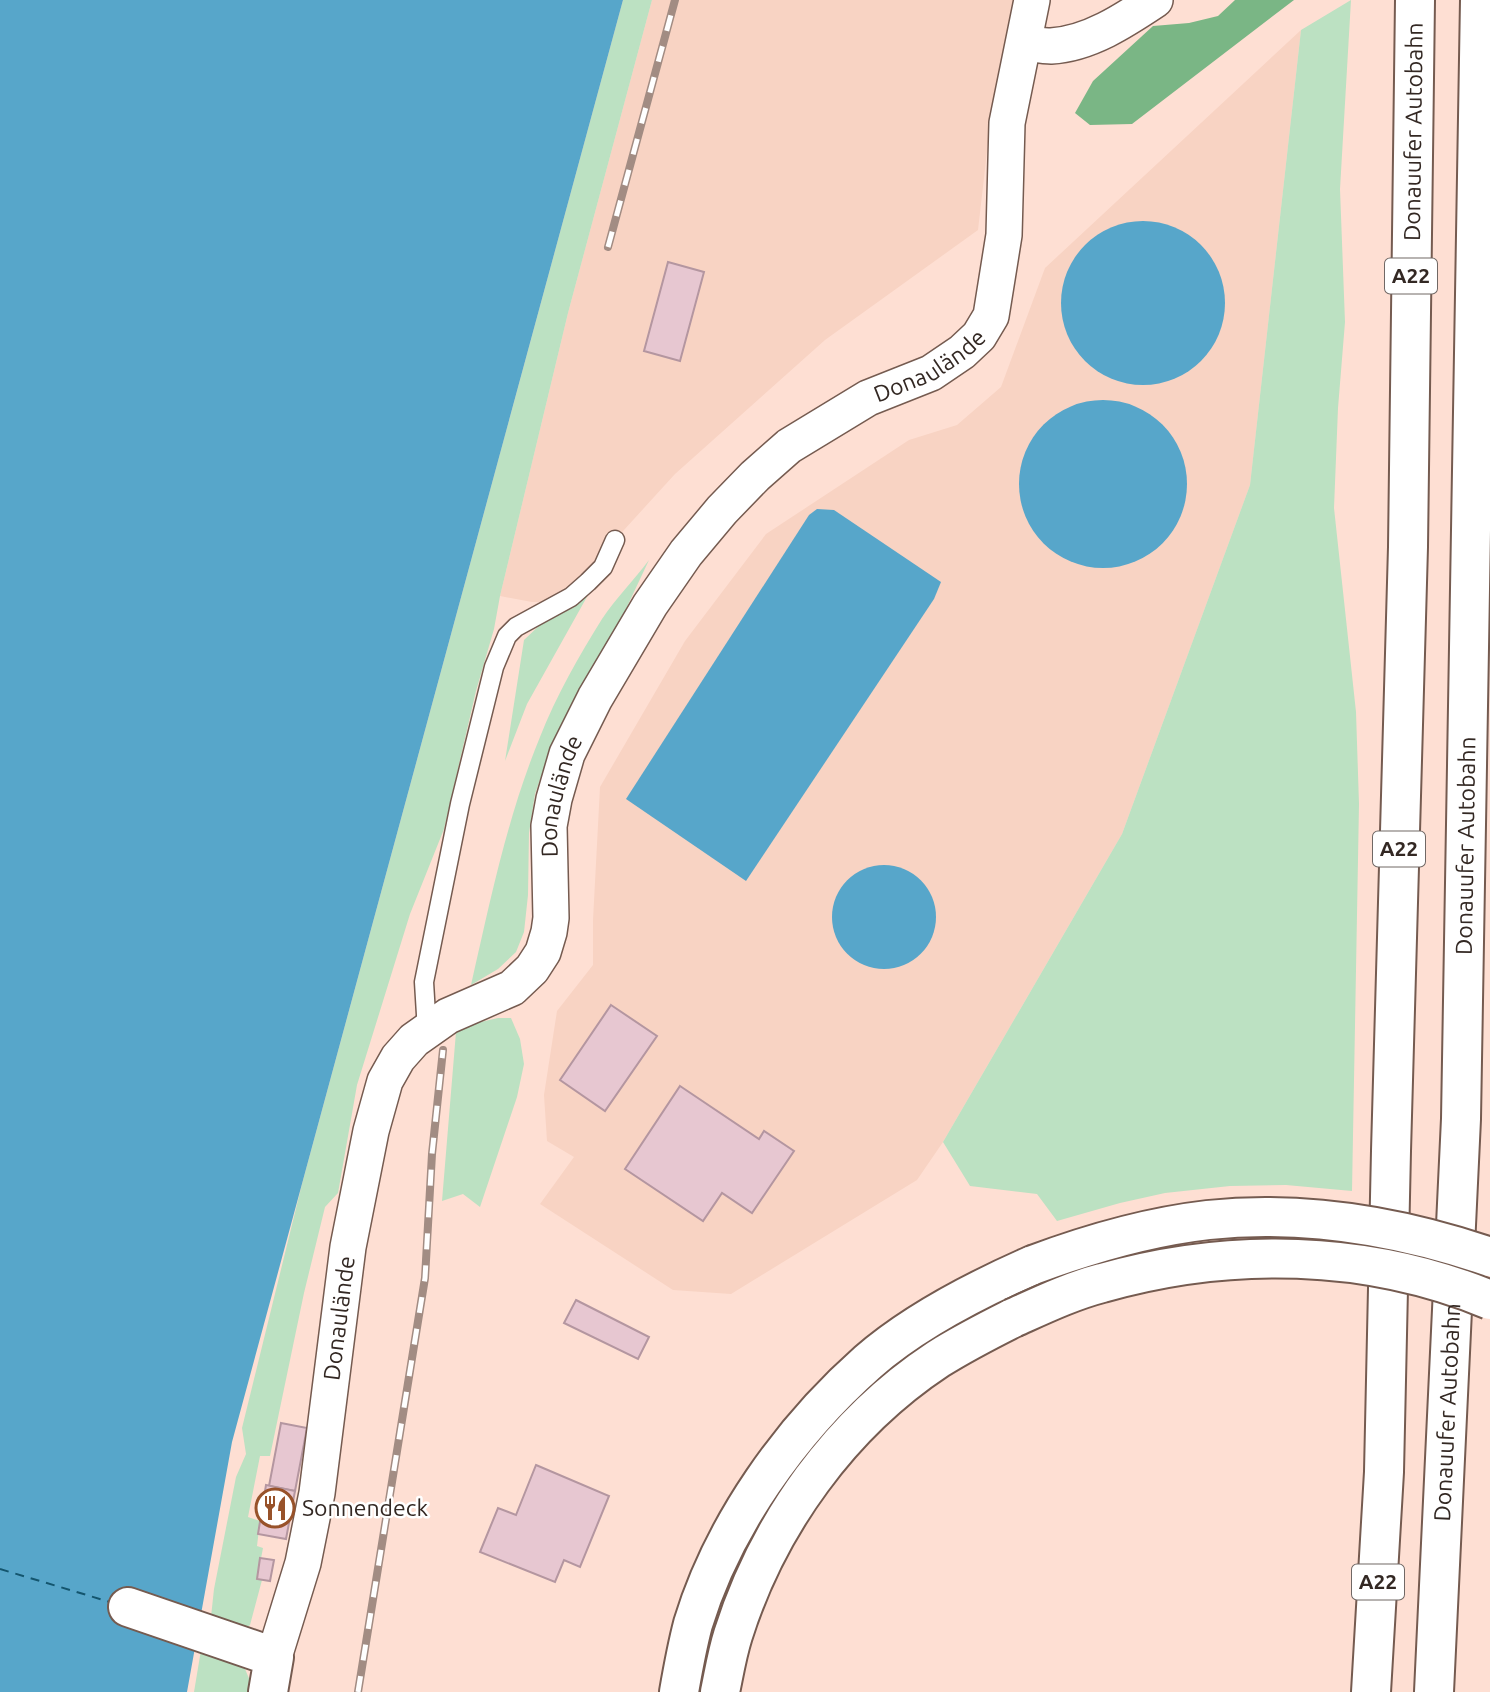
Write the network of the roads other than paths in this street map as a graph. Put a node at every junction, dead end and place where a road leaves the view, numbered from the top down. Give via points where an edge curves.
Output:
1 (1032, 0) edge
2 (1155, 0) edge
3 (1480, 0) edge
4 (1415, 3) edge
5 (1024, 43) junction
6 (615, 540) dead end
7 (427, 1031) junction
8 (1490, 1257) edge
9 (1490, 1300) edge
10 (128, 1607) dead end
11 (271, 1675) edge
12 (679, 1692) edge
13 (720, 1692) edge
14 (1371, 1692) edge
15 (1434, 1692) edge

1 - 5 street, Donaulände
2 - 5 street via 1127,19 1066,44
3 - 15 main road, Donauufer Autobahn via 1461,1119
4 - 14 main road, Donauufer Autobahn / A22 via 1408,547 1384,1472
5 - 7 street, Donaulände via 1007,123 1004,235 991,316 979,336 931,373 868,398 789,446 738,493 686,553 637,628 567,754 549,826 551,918 543,952 512,988 448,1016
6 - 7 lane via 603,567 588,582 507,636 494,667 426,970
7 - 11 street, Donaulände via 398,1058 385,1081 372,1131 348,1247 317,1493 303,1563
8 - 12 main road, bridge via 1418,1235 1344,1222 1256,1217 1208,1220 1139,1232 1068,1252 966,1296 869,1361 782,1455 720,1557 694,1624
9 - 13 main road, bridge via 1442,1283 1343,1261 1244,1259 1197,1263 1102,1283 1013,1318 937,1360 895,1391 834,1451 772,1541 732,1637
10 - 11 main road

